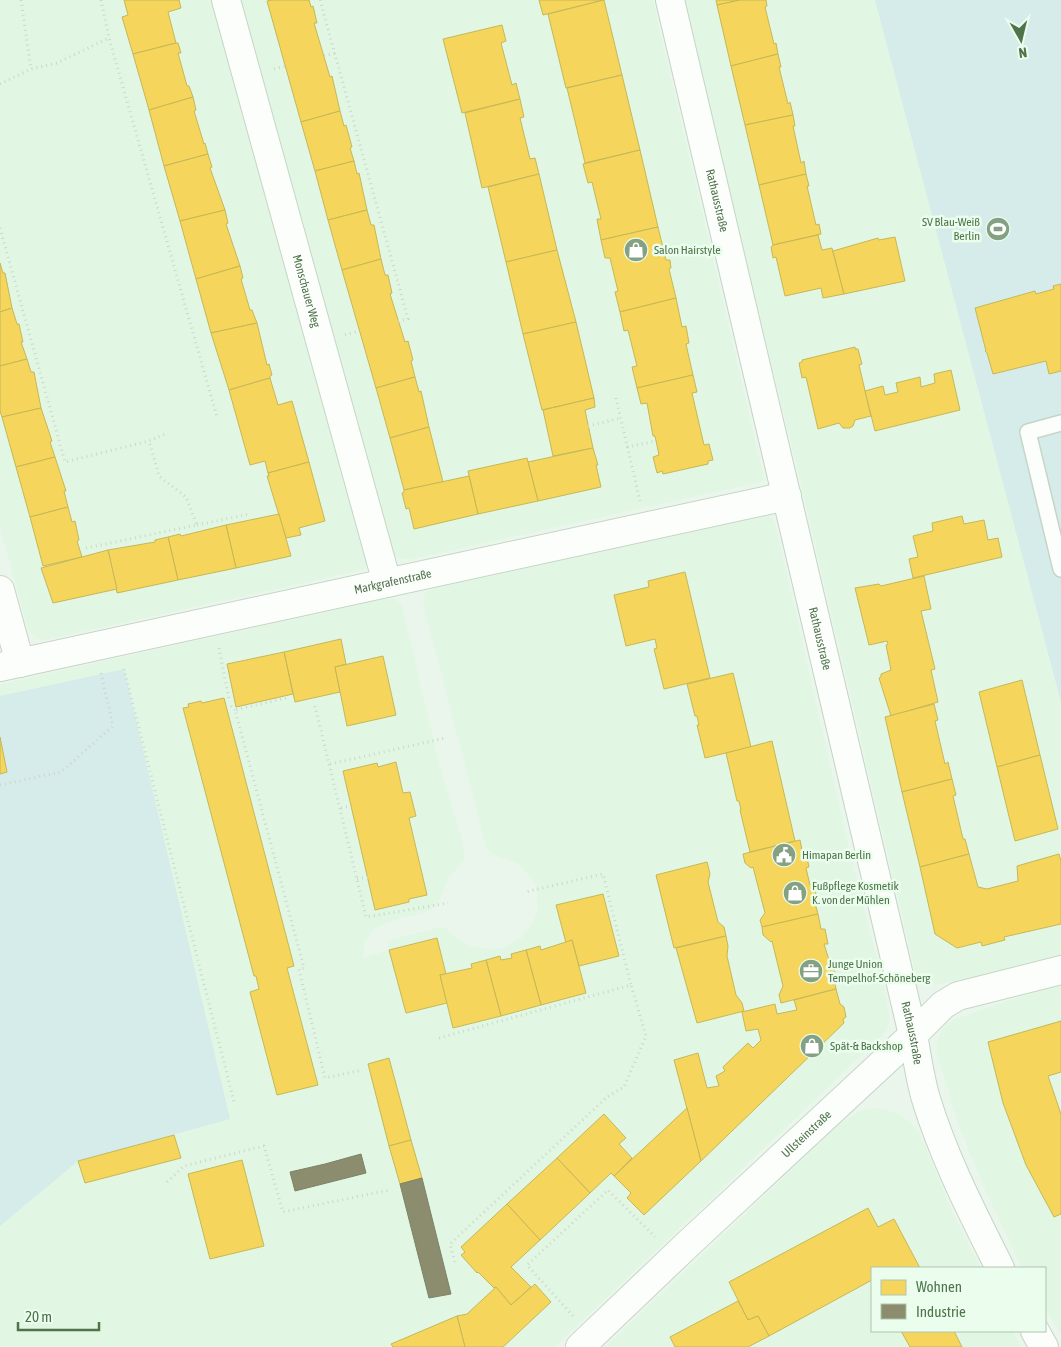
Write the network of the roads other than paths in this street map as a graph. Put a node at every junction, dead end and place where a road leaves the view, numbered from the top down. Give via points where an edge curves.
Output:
1 (226, 0) edge
2 (670, 0) edge
3 (1061, 423) edge
4 (787, 496) junction
5 (1061, 569) edge
6 (387, 583) junction
7 (0, 590) edge
8 (10, 665) edge
9 (1061, 970) edge
10 (913, 1035) junction
11 (1000, 1267) edge
12 (1036, 1332) edge
13 (580, 1347) edge
14 (1044, 1347) edge

1 - 6 street, Monschauer Weg
2 - 4 street, Rathausstraße
3 - 5 lane via 1028,432
4 - 6 street, Markgrafenstraße
4 - 10 street, Rathausstraße
6 - 8 street, Markgrafenstraße
7 - 8 street
9 - 10 street, Ullsteinstraße via 958,996 943,1005
10 - 11 street, Rathausstraße via 926,1098 936,1126
10 - 13 street, Ullsteinstraße
12 - 14 street

